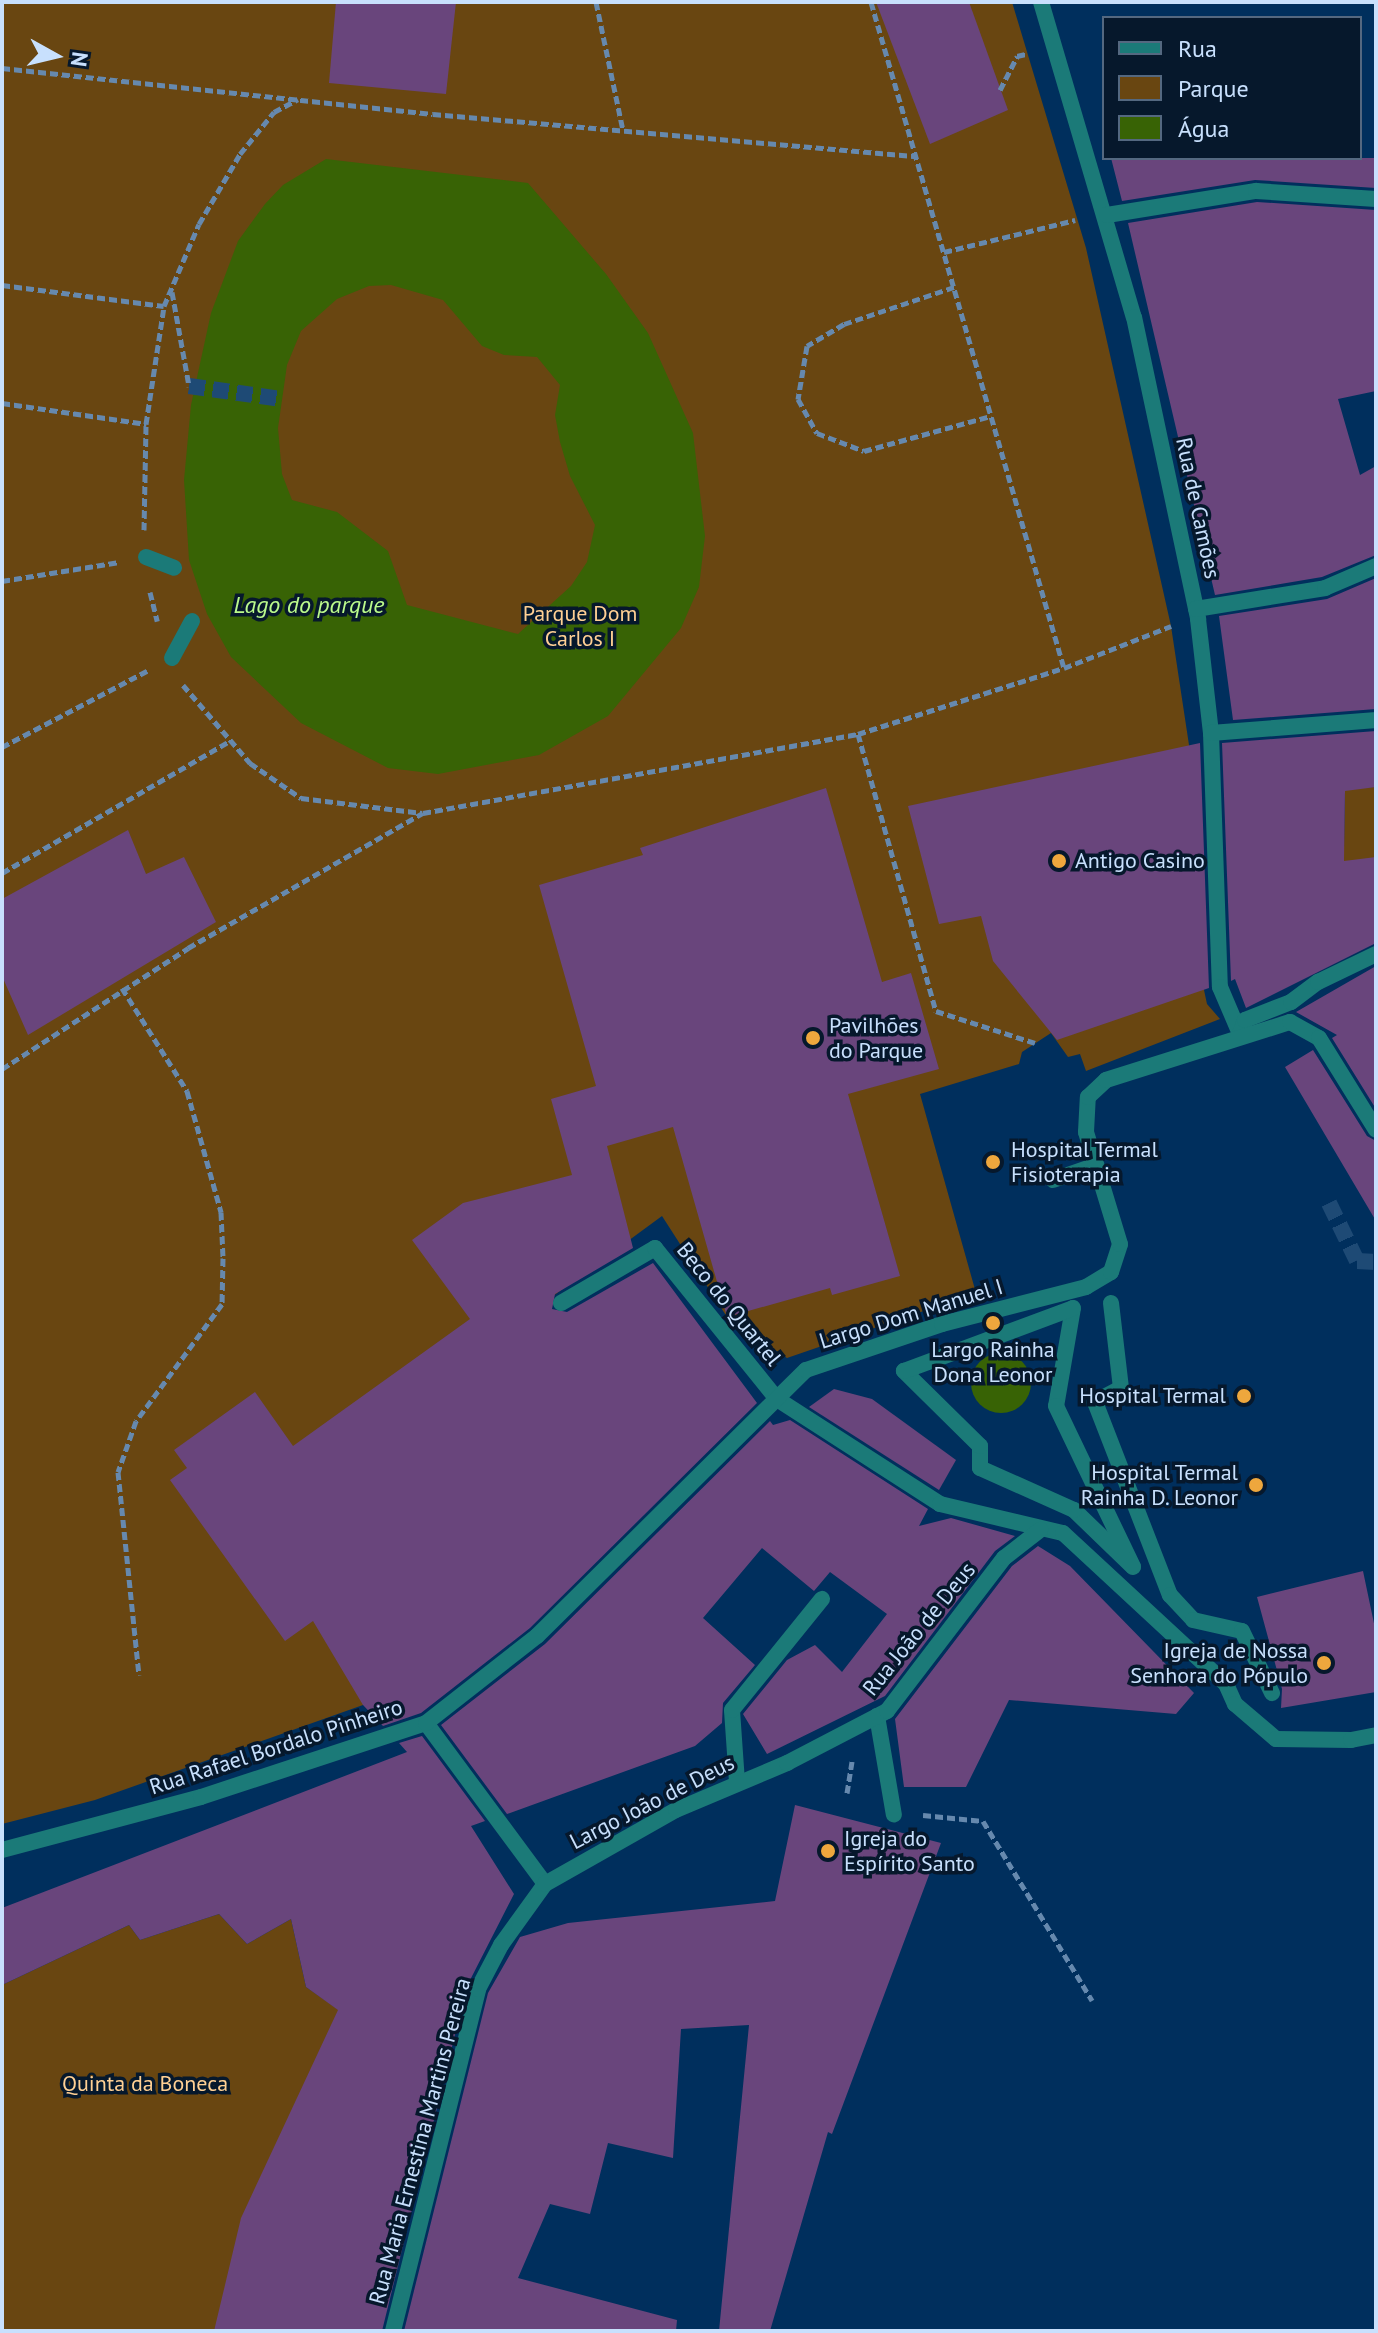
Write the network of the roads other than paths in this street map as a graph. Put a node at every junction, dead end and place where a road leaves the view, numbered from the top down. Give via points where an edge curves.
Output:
1 (1041, 2) edge
2 (1376, 199) edge
3 (1107, 215) junction
4 (146, 557) road end
5 (1376, 566) edge
6 (174, 568) dead end
7 (1196, 609) junction
8 (192, 621) dead end
9 (172, 658) road end
10 (1376, 720) edge
11 (1211, 733) junction
12 (1376, 954) edge
13 (1240, 1034) junction
14 (1376, 1130) edge
15 (1097, 1165) junction
16 (1053, 1180) dead end
17 (561, 1303) dead end
18 (1111, 1303) dead end
19 (1073, 1308) joint
20 (777, 1399) junction
21 (1040, 1530) junction
22 (822, 1599) dead end
23 (1272, 1693) dead end
24 (877, 1716) junction
25 (426, 1723) junction
26 (1376, 1735) edge
27 (781, 1765) joint
28 (737, 1782) junction
29 (894, 1815) road end
30 (2, 1850) edge
31 (545, 1884) junction
32 (393, 2331) edge

1 - 3 street, Rua de Camões
2 - 3 street via 1256,191
3 - 7 street, Rua de Camões via 1162,439
4 - 6 street
5 - 7 street via 1325,588
7 - 11 street, Rua de Camões
8 - 9 street
10 - 11 street
11 - 13 street, Rua de Camões via 1220,987
12 - 13 street via 1318,982 1291,1002 1245,1020
13 - 14 street via 1290,1022 1319,1038
13 - 15 street via 1106,1080 1088,1097 1086,1132
15 - 16 street
15 - 20 street, Largo Dom Manuel I via 1120,1244 1111,1272 1086,1287 942,1324 806,1370
17 - 20 street, Beco do Quartel via 655,1248
18 - 23 street via 1121,1388 1095,1402 1170,1595 1193,1620 1242,1631
19 - 19 street via 904,1371 980,1446 980,1468 1074,1510 1133,1567 1056,1406
20 - 21 street via 940,1504
20 - 25 street, Rua Rafael Bordalo Pinheiro via 537,1636
21 - 24 street, Rua João de Deus via 1004,1558
21 - 26 street via 1063,1533 1226,1684 1235,1704 1276,1739
22 - 28 street via 732,1710
24 - 27 street, Rua João de Deus
24 - 29 street
25 - 30 street, Rua Rafael Bordalo Pinheiro via 201,1797
25 - 31 street
27 - 28 street, Largo João de Deus
28 - 31 street, Largo João de Deus
31 - 32 street, Rua Maria Ernestina Martins Pereira via 501,1945 478,1989

